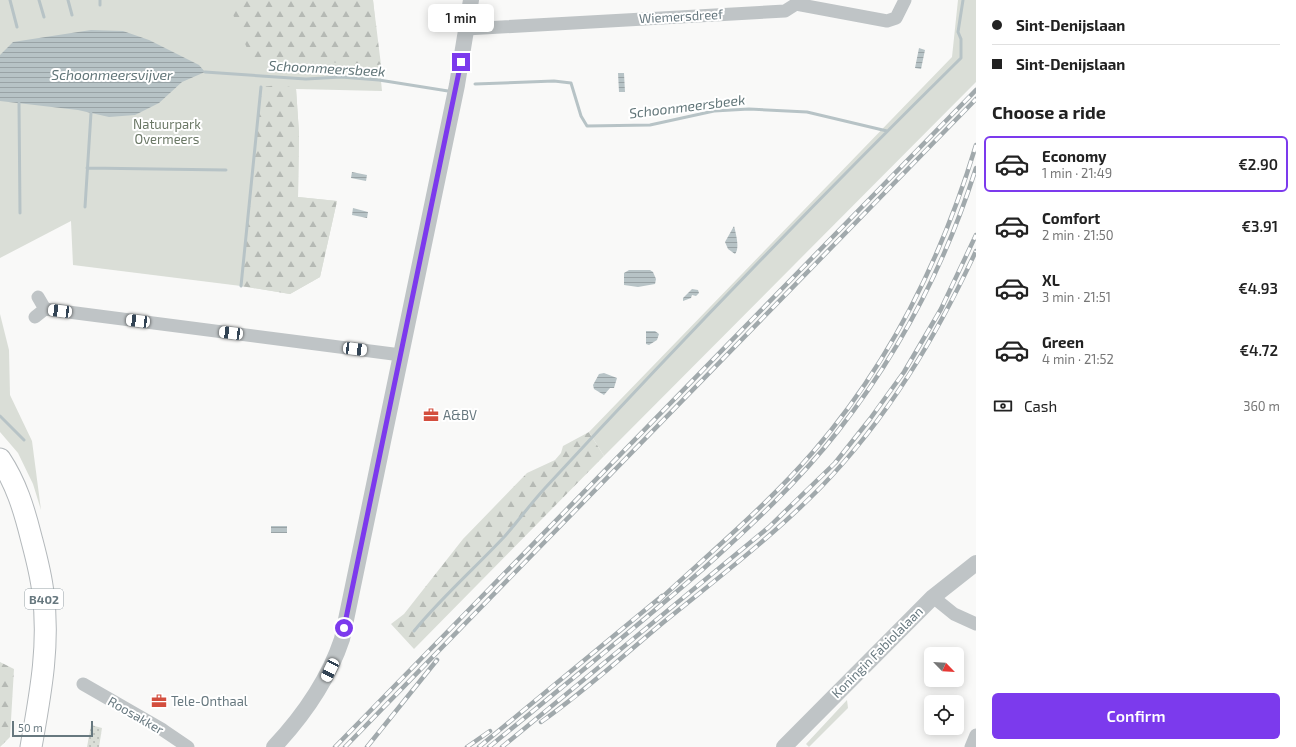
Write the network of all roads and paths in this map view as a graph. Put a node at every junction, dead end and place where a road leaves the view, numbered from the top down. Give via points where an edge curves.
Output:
1 (471, 0) edge
2 (905, 0) edge
3 (796, 2) edge
4 (466, 29) junction
5 (38, 297) dead end
6 (401, 355) junction
7 (0, 458) edge
8 (976, 563) edge
9 (933, 597) junction
10 (976, 624) edge
11 (83, 684) dead end
12 (976, 736) edge
13 (31, 747) edge
14 (188, 747) edge
15 (274, 747) edge
16 (784, 747) edge
17 (971, 747) edge

1 - 4 street
2 - 3 street, Wiemersdreef via 899,14 888,21
3 - 4 street, Wiemersdreef via 785,11
4 - 6 street via 457,85
5 - 6 street via 40,313
6 - 15 street via 342,639 325,681 308,707
7 - 13 main road, B402 via 17,490 24,511 43,594 45,658
8 - 9 street, Koningin Fabiolalaan
9 - 10 street via 954,614
9 - 16 street, Koningin Fabiolalaan
11 - 14 street, Roosakker via 164,730
12 - 17 street

